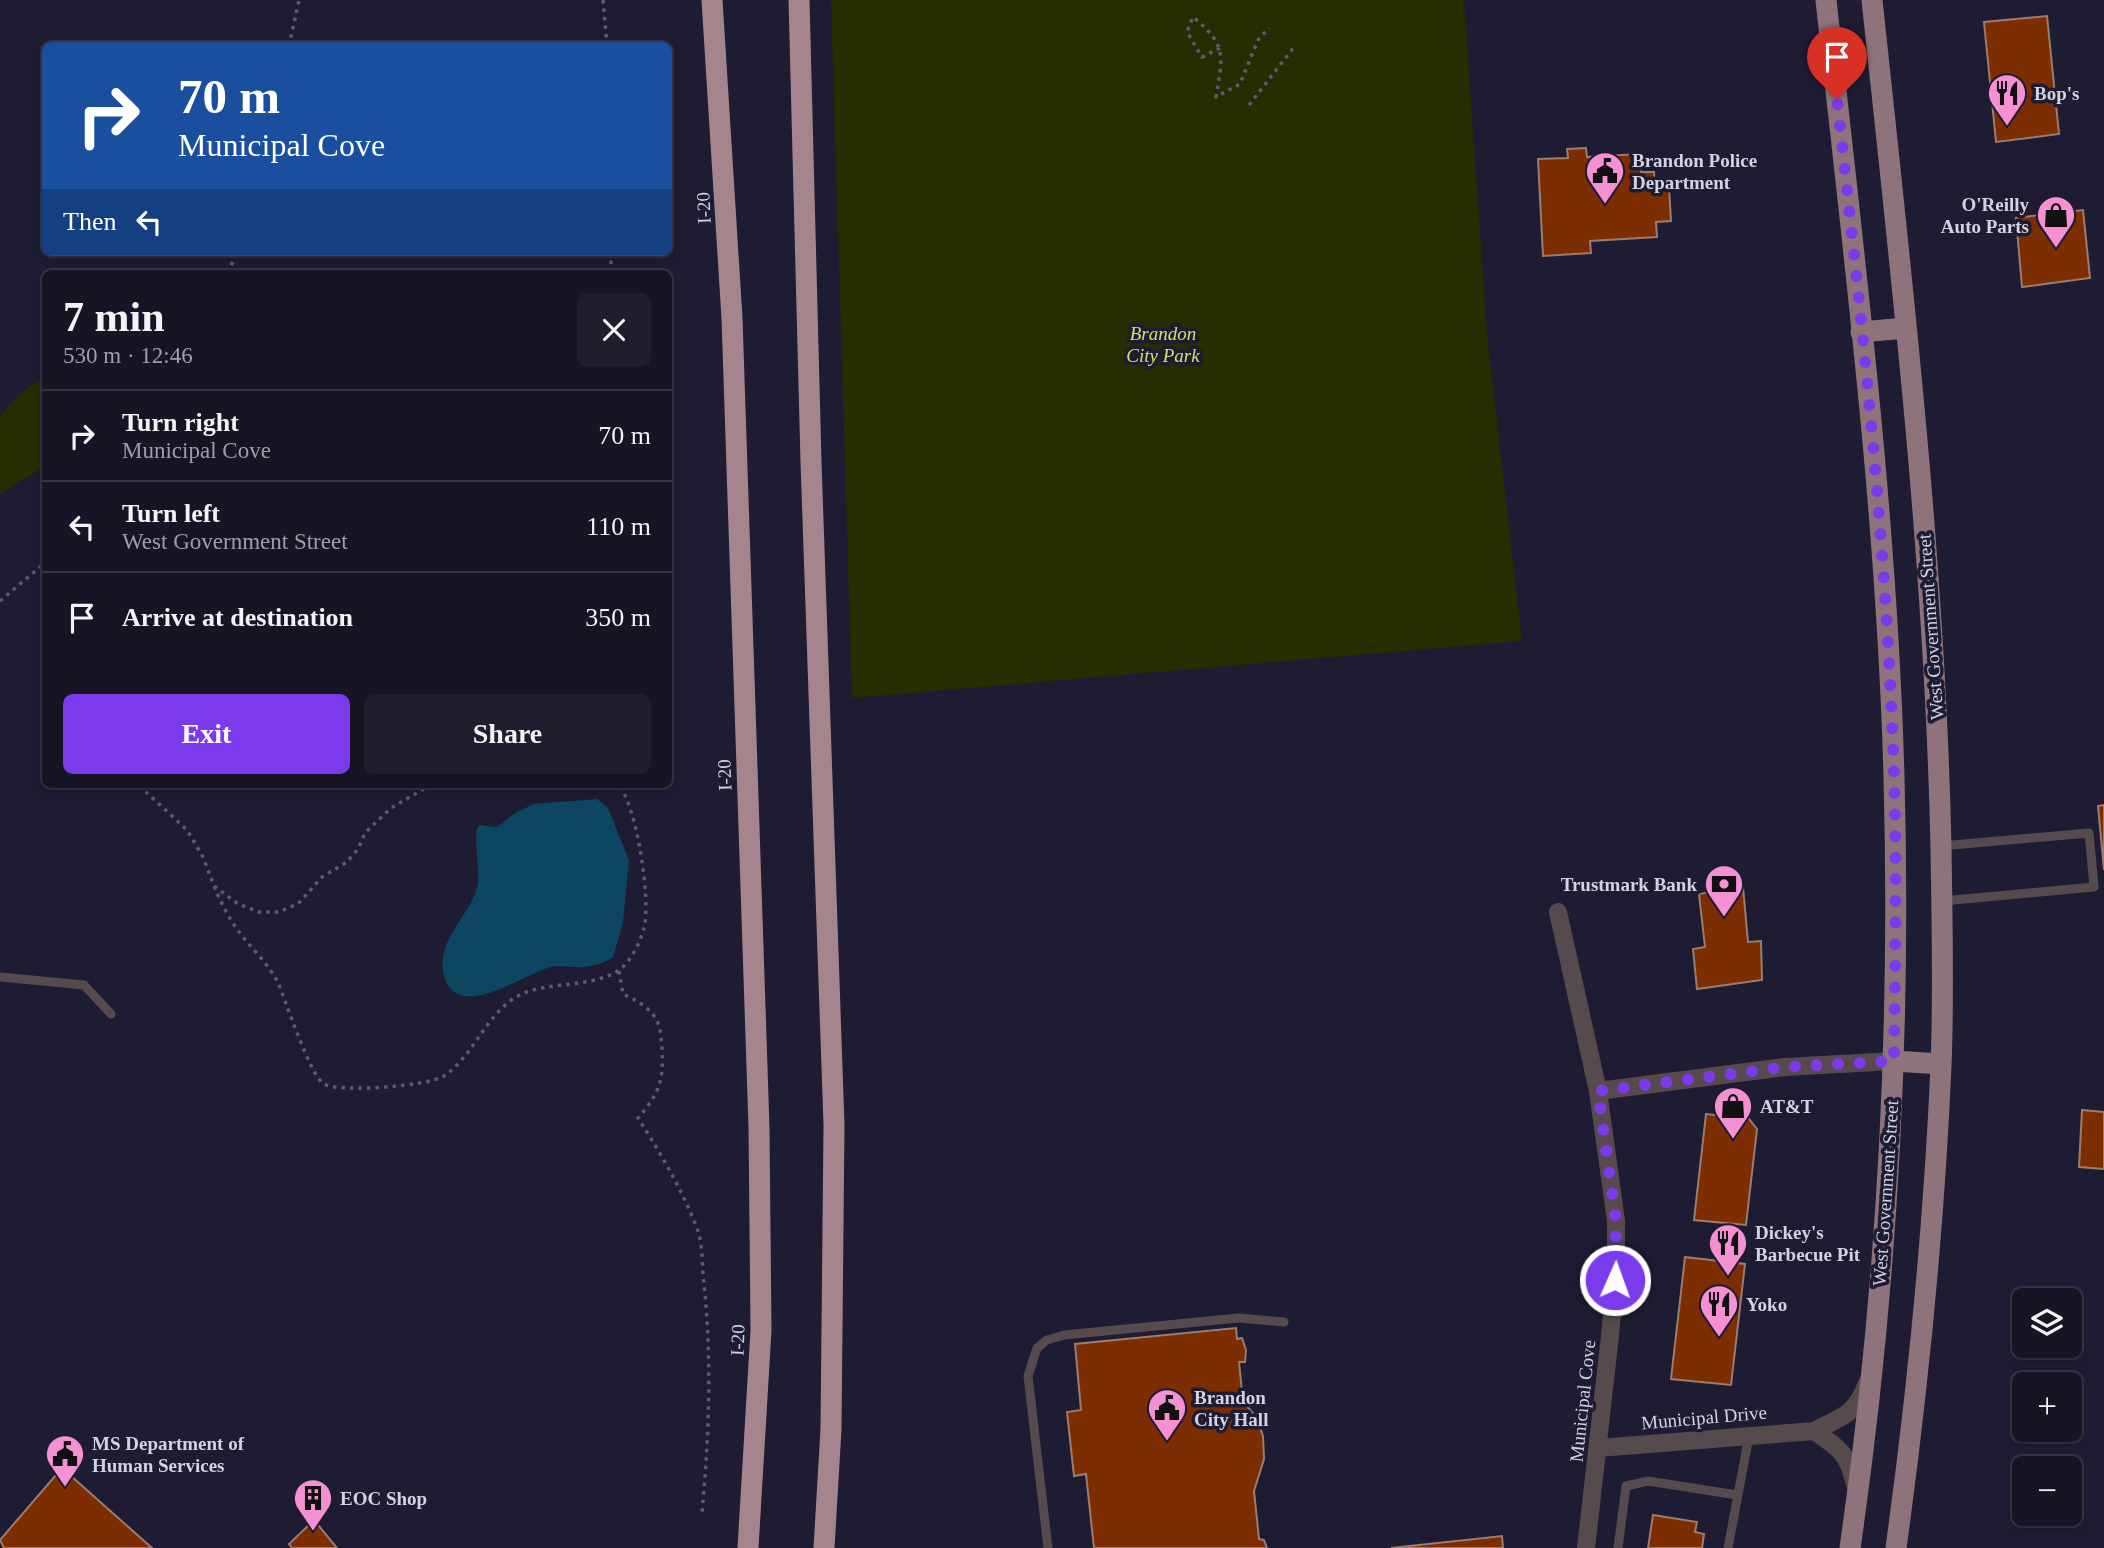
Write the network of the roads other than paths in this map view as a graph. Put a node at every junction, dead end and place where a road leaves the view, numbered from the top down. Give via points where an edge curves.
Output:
1 (712, 0) edge
2 (799, 0) edge
3 (1826, 0) edge
4 (1872, 0) edge
5 (1906, 328) junction
6 (1861, 332) junction
7 (1941, 846) junction
8 (1942, 901) junction
9 (1558, 912) dead end
10 (0, 977) edge
11 (111, 1014) dead end
12 (1894, 1061) junction
13 (1941, 1064) junction
14 (1598, 1091) junction
15 (1284, 1322) dead end
16 (1872, 1367) junction
17 (1814, 1431) junction
18 (1749, 1434) junction
19 (1598, 1448) junction
20 (1737, 1495) junction
21 (1858, 1496) junction
22 (748, 1548) edge
23 (824, 1548) edge
24 (1048, 1548) edge
25 (1586, 1548) edge
26 (1618, 1548) edge
27 (1728, 1548) edge
28 (1850, 1548) edge
29 (1896, 1548) edge

1 - 22 highway, I-20 via 732,318 759,1127 761,1330
2 - 23 highway via 834,1125 831,1429
3 - 6 main road, West Government Street
4 - 5 main road, West Government Street
5 - 6 main road
5 - 7 main road, West Government Street via 1934,661
6 - 12 main road, West Government Street via 1881,528 1894,761
7 - 8 main road, West Government Street
7 - 8 lane via 2089,833 2094,887
8 - 13 main road, West Government Street
9 - 14 street, Municipal Cove
10 - 11 lane via 84,985
12 - 13 main road
12 - 14 street via 1785,1067
12 - 16 main road, West Government Street
13 - 29 main road, West Government Street via 1915,1396
14 - 19 street, Municipal Cove via 1612,1183 1616,1265
15 - 24 lane via 1239,1318 1064,1335 1037,1348 1028,1376
16 - 17 street, Municipal Drive via 1852,1411
16 - 21 main road, West Government Street
17 - 18 street, Municipal Drive
17 - 21 street via 1847,1457
18 - 19 street, Municipal Drive
18 - 20 lane
19 - 25 street, Municipal Cove
20 - 26 lane via 1648,1481 1626,1486
20 - 27 lane
21 - 28 main road, West Government Street

